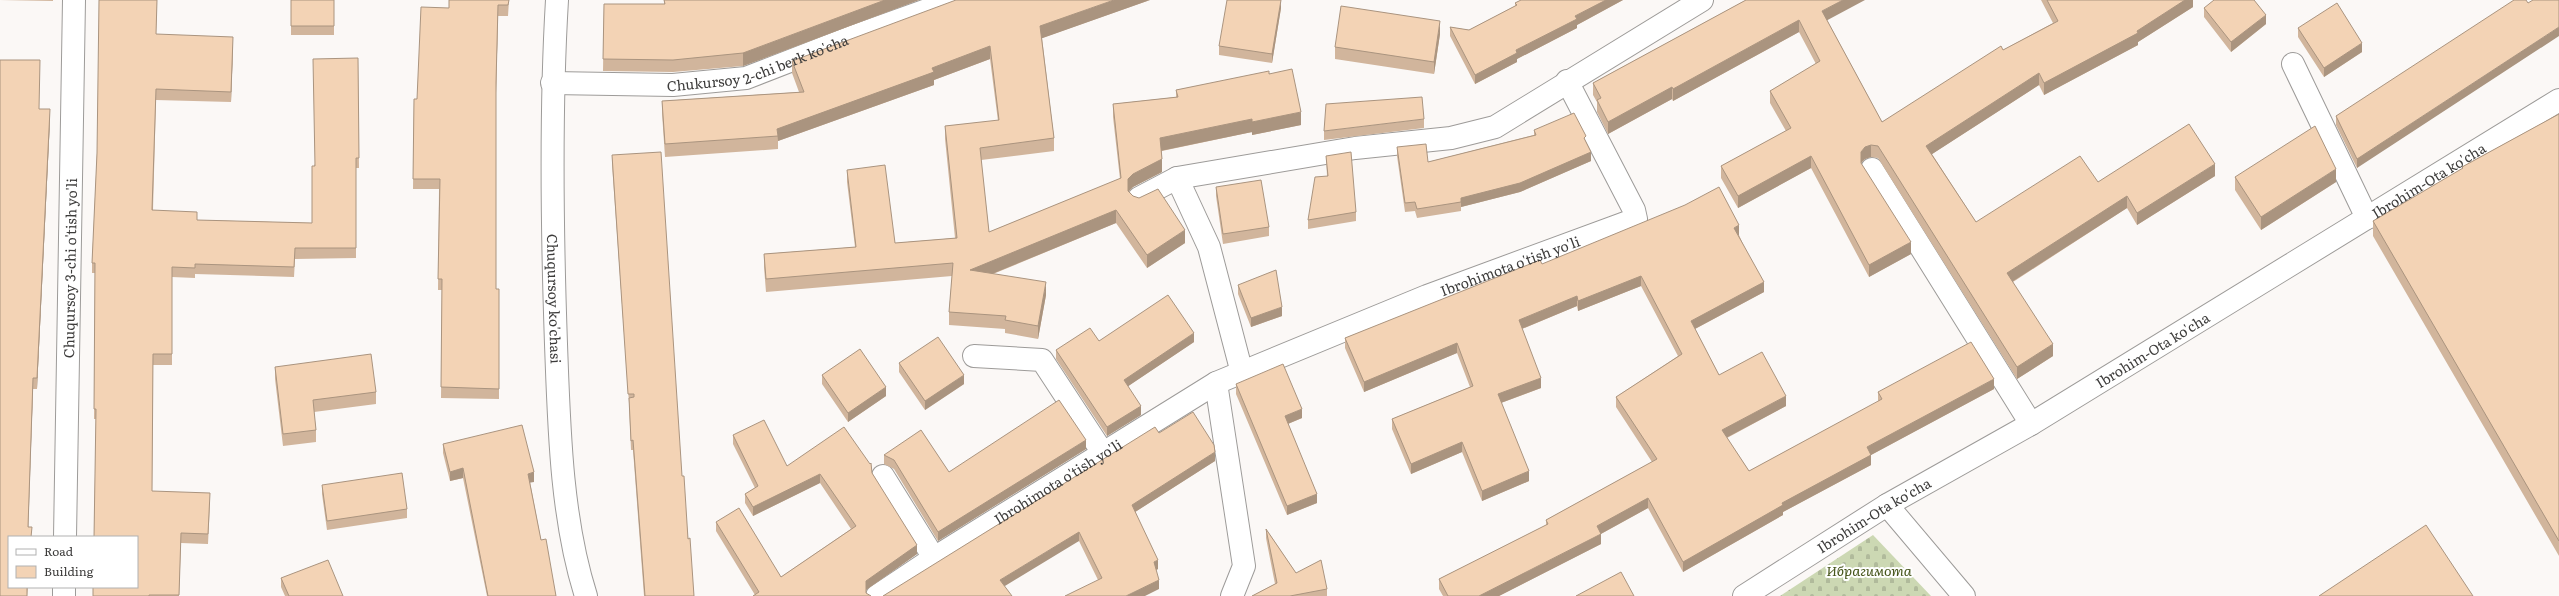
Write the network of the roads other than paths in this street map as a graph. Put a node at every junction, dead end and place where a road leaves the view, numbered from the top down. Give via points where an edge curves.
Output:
1 (74, 0) edge
2 (557, 0) edge
3 (955, 0) edge
4 (1702, 0) edge
5 (2293, 64) dead end
6 (1567, 81) junction
7 (552, 83) junction
8 (2559, 100) edge
9 (1872, 169) dead end
10 (1177, 178) junction
11 (1138, 198) edge
12 (2367, 218) junction
13 (974, 356) dead end
14 (1242, 373) junction
15 (1216, 383) junction
16 (2031, 424) junction
17 (1103, 453) junction
18 (883, 476) dead end
19 (1887, 505) junction
20 (65, 536) edge
21 (934, 558) junction
22 (586, 596) edge
23 (877, 596) edge
24 (1232, 596) edge
25 (1744, 596) edge
26 (1964, 596) edge

1 - 20 street, Chuqursoy 3-chi o'tish yo'li
2 - 7 street, Chuqursoy ko'chasi
3 - 7 street, Chukursoy 2-chi berk ko'cha via 746,78 673,85
4 - 6 street
5 - 12 street
6 - 10 street via 1537,103 1495,127 1451,138 1355,148
6 - 14 street, Ibrohimota o'tish yo'li via 1634,210 1636,219 1427,296
7 - 22 street, Chuqursoy ko'chasi via 557,377 565,483 577,560
8 - 12 street, Ibrohim-Ota ko'cha
9 - 16 street
10 - 11 street
10 - 14 street via 1209,247
12 - 16 street, Ibrohim-Ota ko'cha
13 - 17 street via 1042,360
14 - 15 street, Ibrohimota o'tish yo'li
15 - 17 street, Ibrohimota o'tish yo'li
15 - 24 street via 1244,566
16 - 19 street, Ibrohim-Ota ko'cha
17 - 21 street, Ibrohimota o'tish yo'li
18 - 21 street
19 - 25 street, Ibrohim-Ota ko'cha
19 - 26 street
21 - 23 street, Ibrohimota o'tish yo'li

